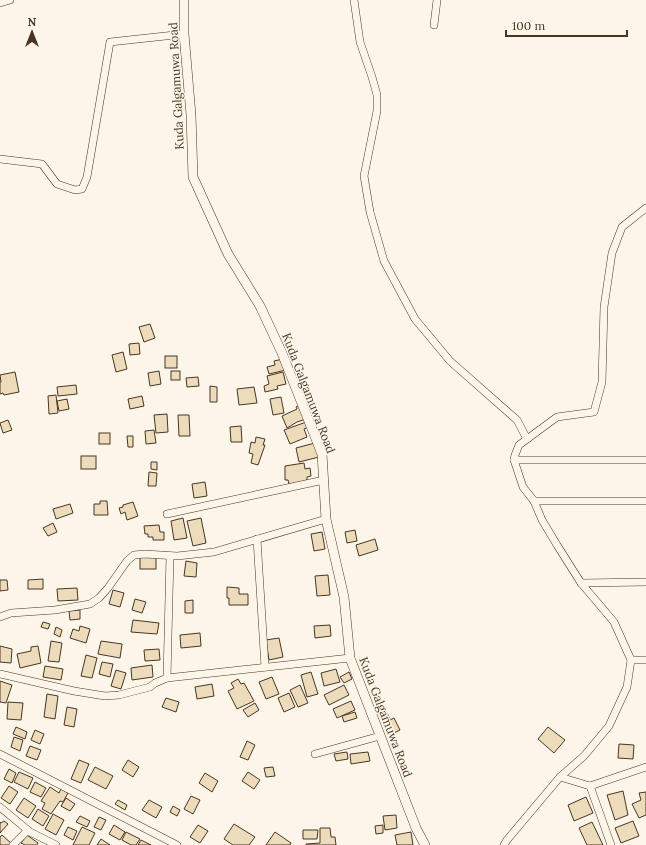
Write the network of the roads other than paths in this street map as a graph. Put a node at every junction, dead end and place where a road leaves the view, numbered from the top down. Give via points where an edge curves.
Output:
1 (10, 0) edge
2 (184, 0) edge
3 (354, 0) edge
4 (437, 0) edge
5 (0, 3) edge
6 (434, 25) dead end
7 (184, 34) junction
8 (0, 159) edge
9 (646, 208) edge
10 (527, 439) junction
11 (514, 460) junction
12 (646, 460) edge
13 (324, 480) junction
14 (534, 501) junction
15 (646, 501) edge
16 (167, 514) dead end
17 (326, 519) junction
18 (258, 539) junction
19 (170, 556) junction
20 (646, 582) edge
21 (581, 583) junction
22 (0, 617) edge
23 (350, 658) junction
24 (631, 660) junction
25 (646, 660) edge
26 (265, 667) junction
27 (0, 674) edge
28 (167, 678) junction
29 (380, 736) junction
30 (0, 754) edge
31 (315, 754) dead end
32 (646, 767) edge
33 (560, 777) junction
34 (590, 786) junction
35 (0, 807) edge
36 (28, 830) junction
37 (13, 845) edge
38 (56, 845) edge
39 (177, 845) edge
40 (425, 845) edge
41 (504, 845) edge
42 (611, 845) edge

1 - 5 street
2 - 7 street, Kuda Galgamuwa Road
3 - 10 street via 360,42 377,95 377,111 364,176 370,212 384,261 422,328 450,361 517,420
4 - 6 street
7 - 8 street via 110,42 87,178 82,189 75,190 57,184 42,164
7 - 13 street, Kuda Galgamuwa Road via 193,177 228,254 260,306 282,353 322,454
9 - 10 street via 622,227 612,253 604,307 602,382 594,412 557,417
10 - 11 street via 519,445
11 - 12 street
11 - 14 street via 523,487
13 - 16 street
13 - 17 street, Kuda Galgamuwa Road
14 - 15 street
14 - 21 street via 542,520
17 - 18 street
17 - 23 street, Kuda Galgamuwa Road via 344,597
18 - 19 street via 214,552
18 - 26 street
19 - 22 street via 134,555 108,588 90,604 11,613
19 - 28 street
20 - 21 street
21 - 24 street via 614,622
23 - 26 street
23 - 29 street, Kuda Galgamuwa Road
24 - 25 street
24 - 33 street via 627,687 609,726 584,756
26 - 28 street
27 - 28 street via 105,696 150,688
29 - 31 street
29 - 40 street, Kuda Galgamuwa Road
30 - 39 street
32 - 34 street
33 - 34 street
33 - 41 street
34 - 42 street
35 - 36 street
36 - 37 street
36 - 38 street

